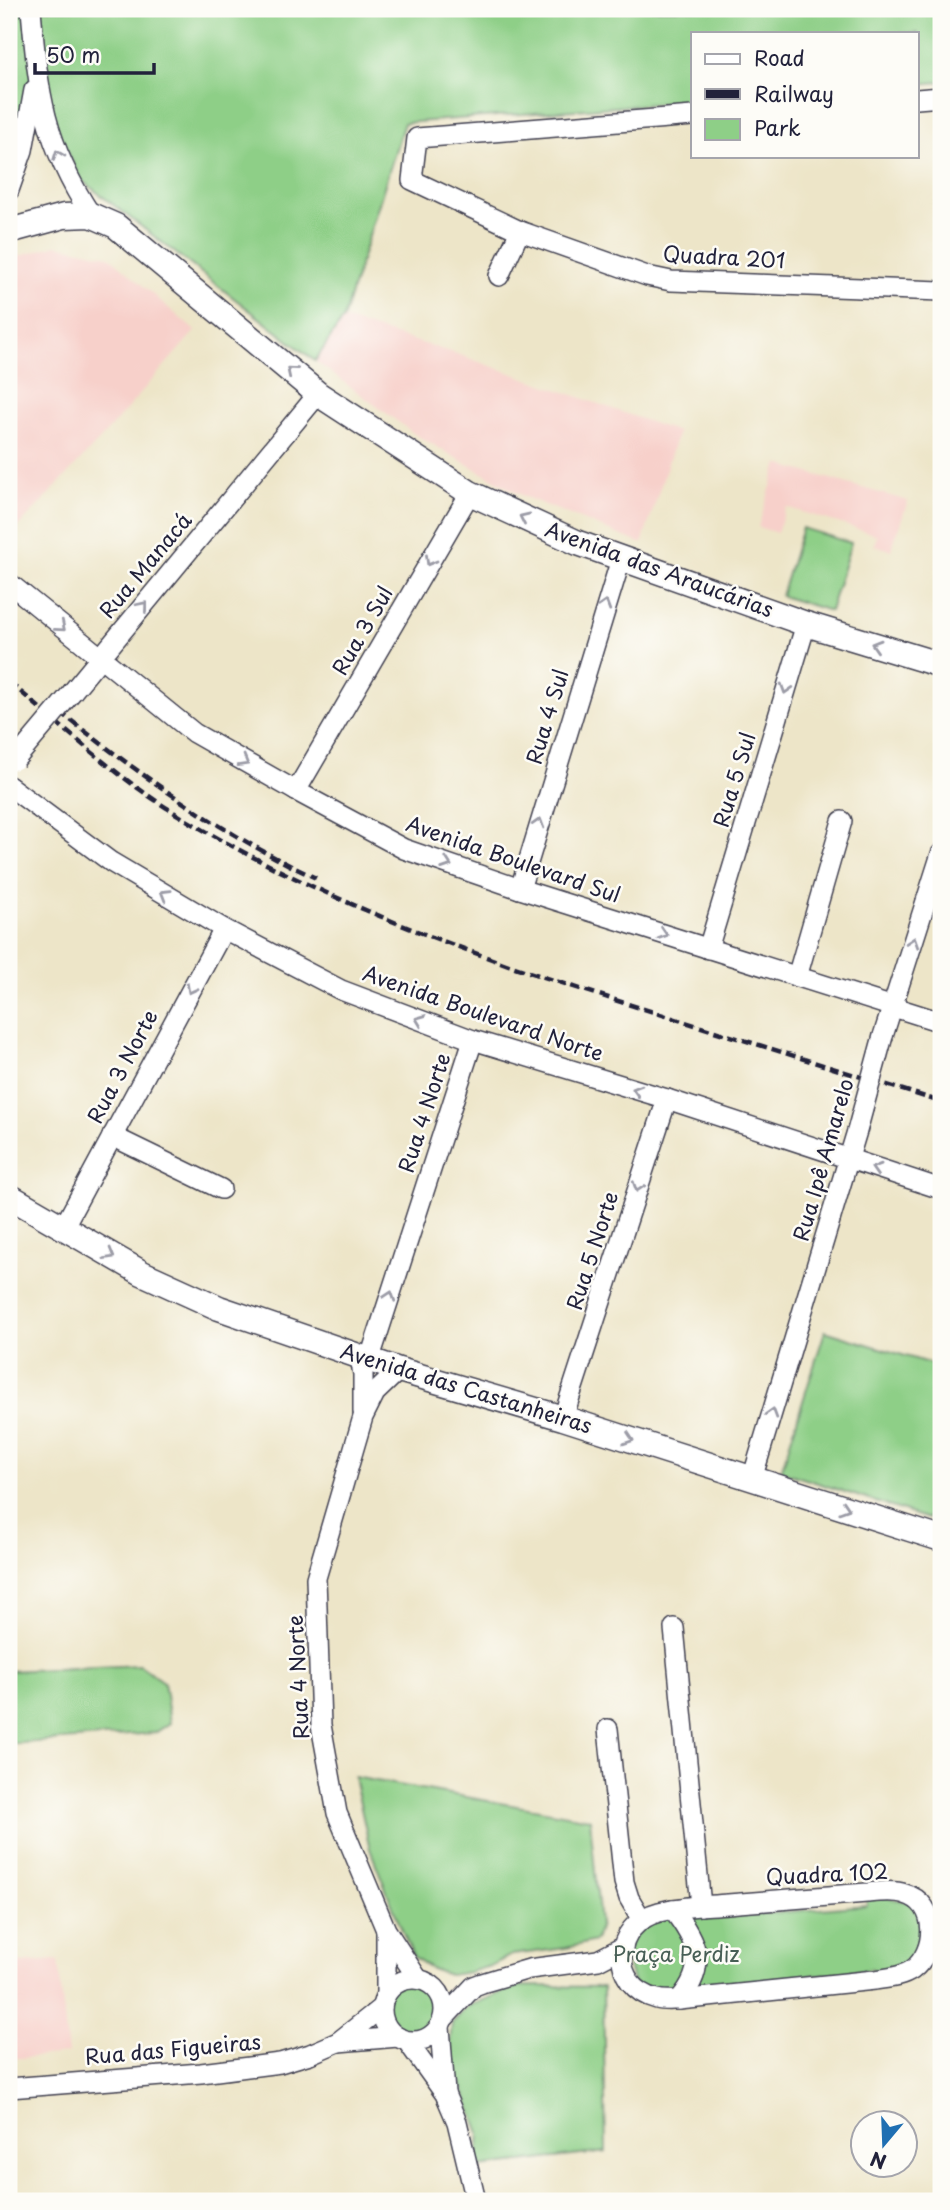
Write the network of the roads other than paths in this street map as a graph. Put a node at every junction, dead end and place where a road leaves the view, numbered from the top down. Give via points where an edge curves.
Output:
1 (31, 9) edge
2 (37, 72) junction
3 (941, 97) edge
4 (918, 99) edge
5 (691, 116) edge
6 (9, 190) edge
7 (91, 215) junction
8 (9, 231) edge
9 (520, 231) junction
10 (499, 276) dead end
11 (941, 291) edge
12 (318, 394) junction
13 (470, 493) junction
14 (621, 559) junction
15 (9, 583) edge
16 (806, 624) junction
17 (100, 658) junction
18 (941, 665) edge
19 (12, 764) edge
20 (9, 786) edge
21 (296, 791) junction
22 (842, 821) dead end
23 (941, 854) edge
24 (520, 889) junction
25 (224, 929) junction
26 (708, 949) junction
27 (797, 977) junction
28 (892, 1007) junction
29 (941, 1022) edge
30 (473, 1040) junction
31 (667, 1099) junction
32 (112, 1136) junction
33 (849, 1160) junction
34 (221, 1189) dead end
35 (941, 1189) edge
36 (9, 1196) edge
37 (63, 1228) junction
38 (364, 1359) junction
39 (399, 1370) junction
40 (363, 1417) junction
41 (563, 1418) junction
42 (752, 1479) junction
43 (940, 1533) edge
44 (674, 1628) dead end
45 (608, 1729) dead end
46 (701, 1906) junction
47 (672, 1909) junction
48 (642, 1920) junction
49 (386, 1930) junction
50 (623, 1947) junction
51 (598, 1961) junction
52 (622, 1968) junction
53 (424, 1981) junction
54 (474, 1986) junction
55 (679, 2000) junction
56 (384, 2001) junction
57 (442, 2022) junction
58 (402, 2039) junction
59 (338, 2042) junction
60 (9, 2088) edge
61 (445, 2094) junction
62 (476, 2201) edge

1 - 2 street
2 - 6 street via 23,150
7 -> 2 street via 56,150
3 - 4 street
5 - 9 street, Quadra 201 via 417,138 412,180
7 - 8 main road via 53,218
12 -> 7 main road, Avenida das Araucárias via 116,226
9 - 10 street
9 - 11 street, Quadra 201 via 671,281
12 - 13 main road, Avenida das Araucárias
17 -> 12 street, Rua Manacá
14 -> 13 main road, Avenida das Araucárias
13 -> 21 street, Rua 3 Sul
14 - 16 main road, Avenida das Araucárias
24 -> 14 street, Rua 4 Sul
15 -> 17 street, Avenida Boulevard Sul
18 -> 16 main road, Avenida das Araucárias
16 -> 26 street, Rua 5 Sul
17 - 19 street, Rua Manacá, bridge
17 -> 21 street, Avenida Boulevard Sul via 194,733
25 -> 20 street, Avenida Boulevard Norte via 111,862
21 -> 24 street, Avenida Boulevard Sul via 404,849
22 - 27 street
28 -> 23 street, Rua Ipê Amarelo
24 -> 26 street, Avenida Boulevard Sul
30 -> 25 street, Avenida Boulevard Norte via 341,990
25 -> 32 street, Rua 3 Norte
26 - 27 street, Avenida Boulevard Sul
27 - 28 street, Avenida Boulevard Sul
28 - 29 street, Avenida Boulevard Sul
28 - 33 street, Rua Ipê Amarelo, bridge
31 -> 30 street, Avenida Boulevard Norte
38 -> 30 street, Rua 4 Norte
31 - 33 street, Avenida Boulevard Norte
31 -> 41 street, Rua 5 Norte
32 - 34 street
32 - 37 street, Rua 3 Norte
35 -> 33 street, Avenida Boulevard Norte
42 -> 33 street, Rua Ipê Amarelo
36 - 37 main road, Avenida das Castanheiras
37 -> 38 main road, Avenida das Castanheiras via 142,1273 219,1308
38 - 39 main road, Avenida das Castanheiras
38 - 40 street, Rua 4 Norte
39 - 40 street, Rua 4 Norte via 375,1393
39 - 41 main road, Avenida das Castanheiras
40 - 49 street, Rua 4 Norte via 317,1578 321,1725 337,1813
41 -> 42 main road, Avenida das Castanheiras
42 -> 43 main road, Avenida das Castanheiras
44 - 46 street
45 - 48 street via 624,1882
46 - 47 street, Quadra 102
46 - 55 street, Quadra 102 via 873,1892 906,1894 923,1905 931,1922 931,1946 922,1961 900,1976
47 - 48 street, Quadra 102
47 - 55 street via 689,1931 696,1952 696,1972
48 - 50 street
49 - 53 street, Rua 4 Norte
49 - 56 street, Rua 4 Norte
50 - 51 street
50 - 52 street
51 - 52 street
51 - 54 street via 528,1969
52 - 55 street, Quadra 102 via 635,1988 659,2000
53 - 54 street
53 - 56 street via 402,1981
53 - 57 street via 443,1999
54 - 57 street
56 - 58 street via 384,2023
56 - 59 street, Rua das Figueiras
57 - 58 street via 426,2039
57 - 61 street
58 - 59 street, Rua das Figueiras
58 - 61 street
59 - 60 street, Rua das Figueiras via 281,2063
61 - 62 street via 457,2122

